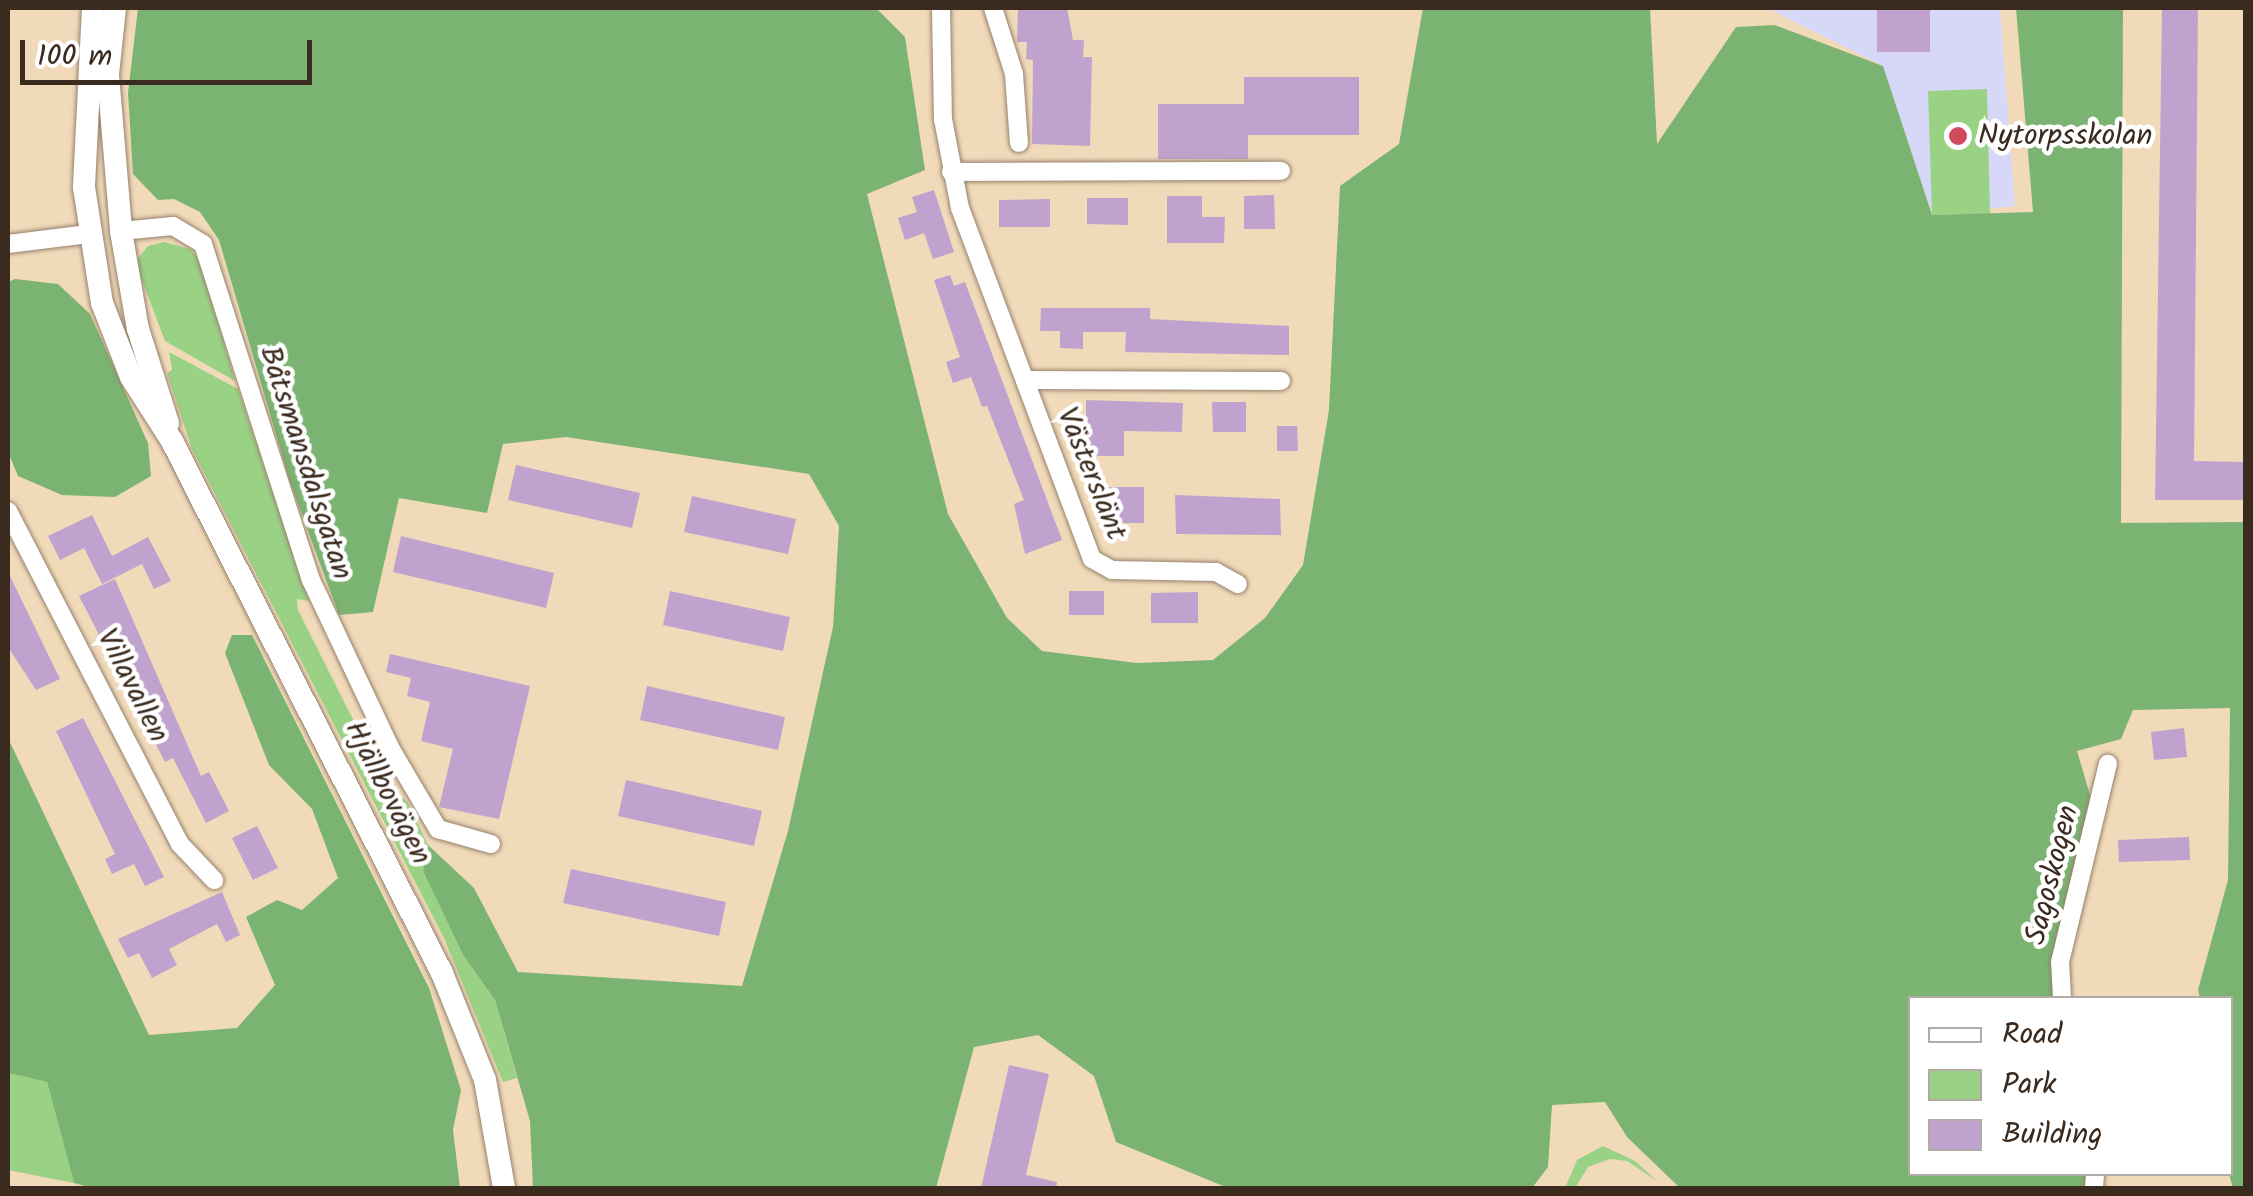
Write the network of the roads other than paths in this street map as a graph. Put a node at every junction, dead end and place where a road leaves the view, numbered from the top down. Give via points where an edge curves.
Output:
1 (93, 8) edge
2 (115, 8) edge
3 (940, 8) edge
4 (993, 8) edge
5 (1020, 143) dead end
6 (1281, 171) dead end
7 (951, 172) junction
8 (121, 232) junction
9 (88, 234) junction
10 (8, 244) edge
11 (1025, 380) junction
12 (1281, 381) dead end
13 (172, 441) junction
14 (8, 511) edge
15 (1238, 584) dead end
16 (2108, 764) dead end
17 (492, 844) dead end
18 (214, 880) dead end
19 (2062, 996) edge
20 (504, 1188) edge

1 - 9 street, Hjällbovägen via 86,73
2 - 8 street, Hjällbovägen via 108,75
3 - 7 street, Västerslänt
4 - 5 street via 1014,74
6 - 7 street
7 - 11 street, Västerslänt
8 - 9 street
8 - 13 street, Hjällbovägen via 138,330
8 - 17 street, Båtsmansdalsgatan via 173,226 203,244 311,580 392,751 438,828
9 - 10 street
9 - 13 street, Hjällbovägen via 114,337
11 - 12 street, Västerslänt
11 - 15 street, Västerslänt via 1092,559 1112,570 1216,572
13 - 20 street, Hjällbovägen via 442,973 485,1080
14 - 18 street, Villavallen via 180,844
16 - 19 street, Sagoskogen via 2060,962

